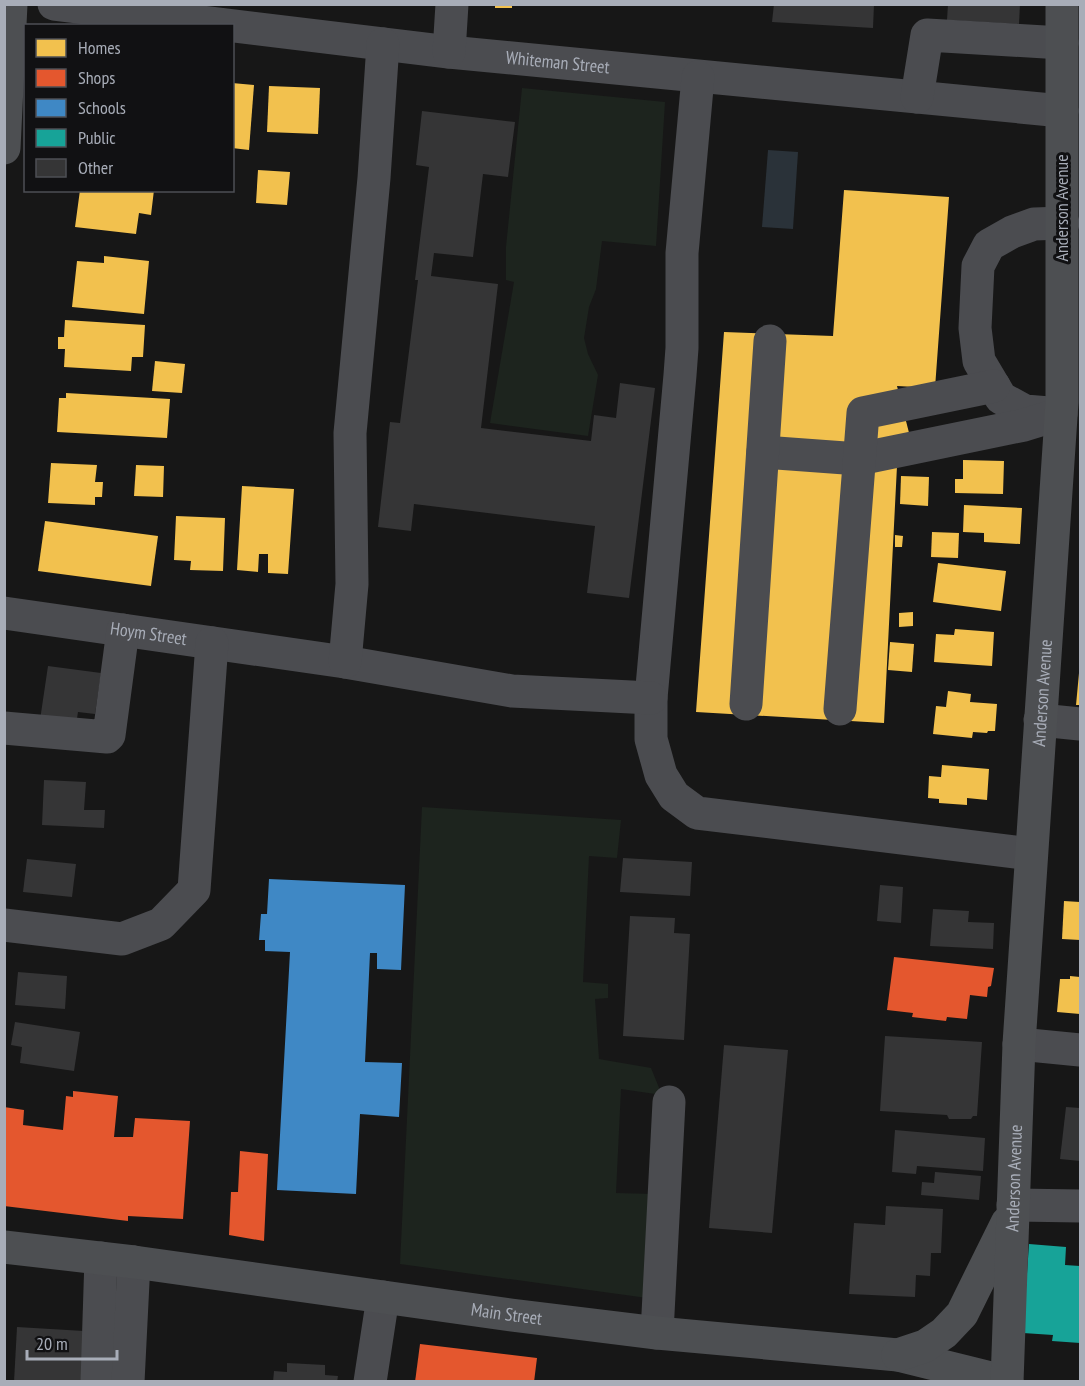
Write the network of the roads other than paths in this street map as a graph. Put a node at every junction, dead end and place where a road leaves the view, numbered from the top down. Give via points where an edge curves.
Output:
1 (11, 4) edge
2 (54, 4) edge
3 (452, 4) edge
4 (1062, 4) edge
5 (238, 15) edge
6 (1062, 43) junction
7 (383, 44) junction
8 (449, 52) junction
9 (698, 77) junction
10 (6, 92) edge
11 (917, 97) junction
12 (1062, 111) junction
13 (4, 148) edge
14 (1063, 223) junction
15 (770, 341) dead end
16 (1004, 396) junction
17 (1068, 406) edge
18 (907, 426) dead end
19 (763, 452) junction
20 (860, 459) junction
21 (4, 613) edge
22 (123, 630) junction
23 (212, 643) junction
24 (345, 662) junction
25 (651, 698) junction
26 (746, 704) dead end
27 (840, 709) dead end
28 (1040, 720) junction
29 (1080, 724) edge
30 (4, 728) edge
31 (1031, 854) junction
32 (4, 925) edge
33 (1018, 1044) junction
34 (1080, 1050) edge
35 (669, 1102) dead end
36 (1080, 1206) edge
37 (1013, 1208) junction
38 (4, 1247) edge
39 (101, 1258) junction
40 (134, 1262) junction
41 (383, 1297) junction
42 (657, 1333) junction
43 (898, 1355) junction
44 (97, 1382) edge
45 (128, 1382) edge
46 (370, 1382) edge
47 (1007, 1382) edge

1 - 10 main road
2 - 5 street, Whiteman Street
3 - 8 street
4 - 6 main road, Anderson Avenue
5 - 7 street, Whiteman Street
6 - 11 street via 927,35
6 - 12 main road, Anderson Avenue
7 - 8 street, Whiteman Street
7 - 24 street via 350,433 352,584
8 - 9 street, Whiteman Street
9 - 11 street, Whiteman Street
9 - 25 street via 682,253 682,348
10 - 13 main road
11 - 12 street, Whiteman Street
12 - 14 main road, Anderson Avenue
14 - 16 street via 1034,224 1012,232 989,245 978,266 975,328 979,361
14 - 17 main road, Anderson Avenue
15 - 19 street
16 - 17 street via 1025,411
16 - 18 street
16 - 20 street via 863,413
17 - 20 street via 1024,425
17 - 28 main road, Anderson Avenue
19 - 20 street
19 - 26 street
20 - 27 street
21 - 22 street, Hoym Street
22 - 23 street, Hoym Street
22 - 30 street via 110,735
23 - 24 street, Hoym Street
23 - 32 street via 194,890 161,924 122,939
24 - 25 street, Hoym Street via 512,691
25 - 31 street via 651,739 661,775 674,796 697,813
28 - 29 street
28 - 31 main road, Anderson Avenue
31 - 33 main road, Anderson Avenue
33 - 34 street
33 - 37 main road, Anderson Avenue
35 - 42 street
36 - 37 street
37 - 43 main road via 962,1314 925,1346
37 - 47 main road, Anderson Avenue
38 - 39 main road, Main Street
39 - 40 main road, Main Street
39 - 44 street
40 - 41 main road, Main Street
40 - 45 street
41 - 42 main road, Main Street
41 - 46 street
42 - 43 main road, Main Street
43 - 47 main road, Main Street

